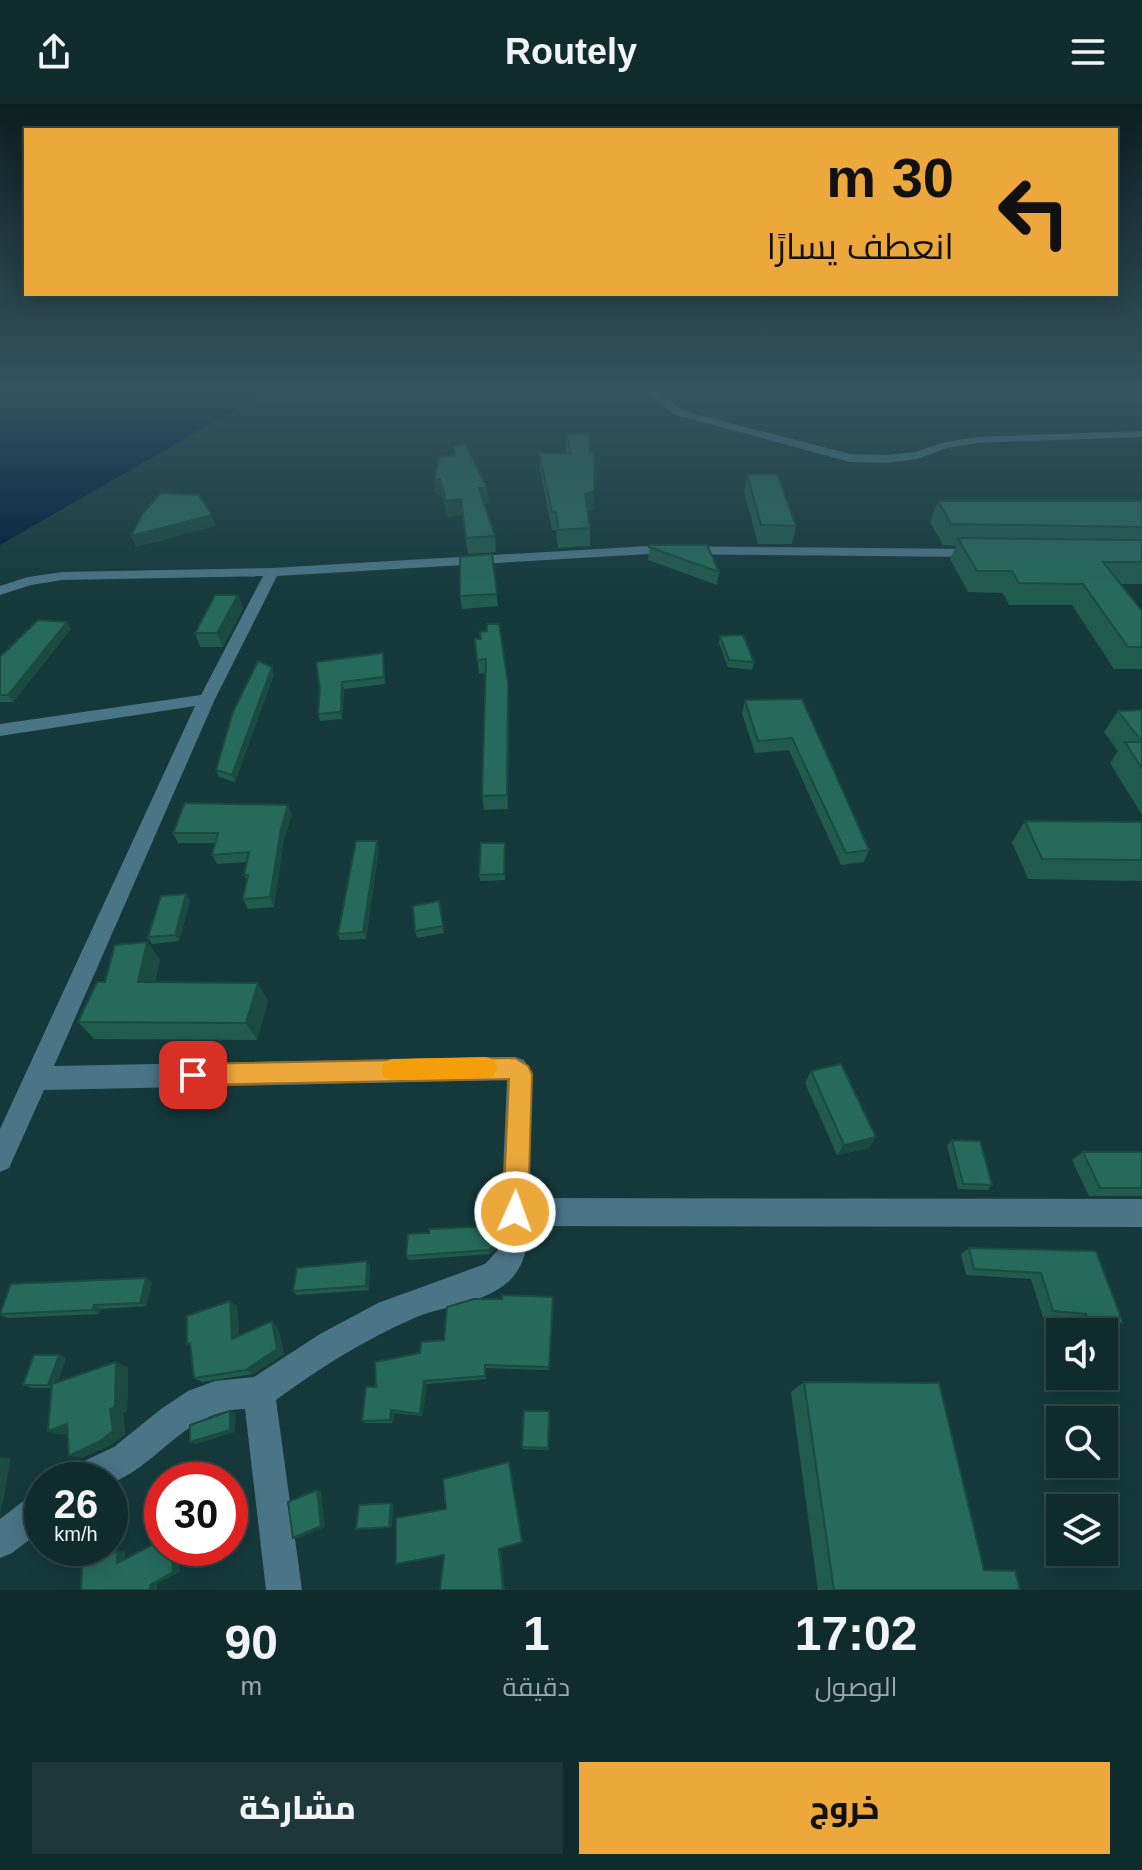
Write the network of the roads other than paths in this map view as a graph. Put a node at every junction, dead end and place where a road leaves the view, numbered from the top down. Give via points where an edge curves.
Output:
1 (862, 458) edge
2 (890, 458) edge
3 (999, 553) edge
4 (272, 572) junction
5 (0, 591) edge
6 (207, 699) junction
7 (0, 730) edge
8 (36, 1078) junction
9 (0, 1159) edge
10 (515, 1212) junction
11 (1142, 1213) edge
12 (259, 1393) junction
13 (121, 1462) edge
14 (24, 1522) edge
15 (0, 1541) edge
16 (284, 1590) edge

1 - 2 street
3 - 4 street via 649,550
4 - 5 street via 62,576
4 - 6 street
6 - 7 street
6 - 8 street
8 - 9 street
8 - 10 street via 515,1068 520,1074
10 - 11 street
10 - 12 street via 510,1256 495,1274 432,1295 366,1326
12 - 13 street via 229,1392 194,1403
12 - 16 street
14 - 15 street

